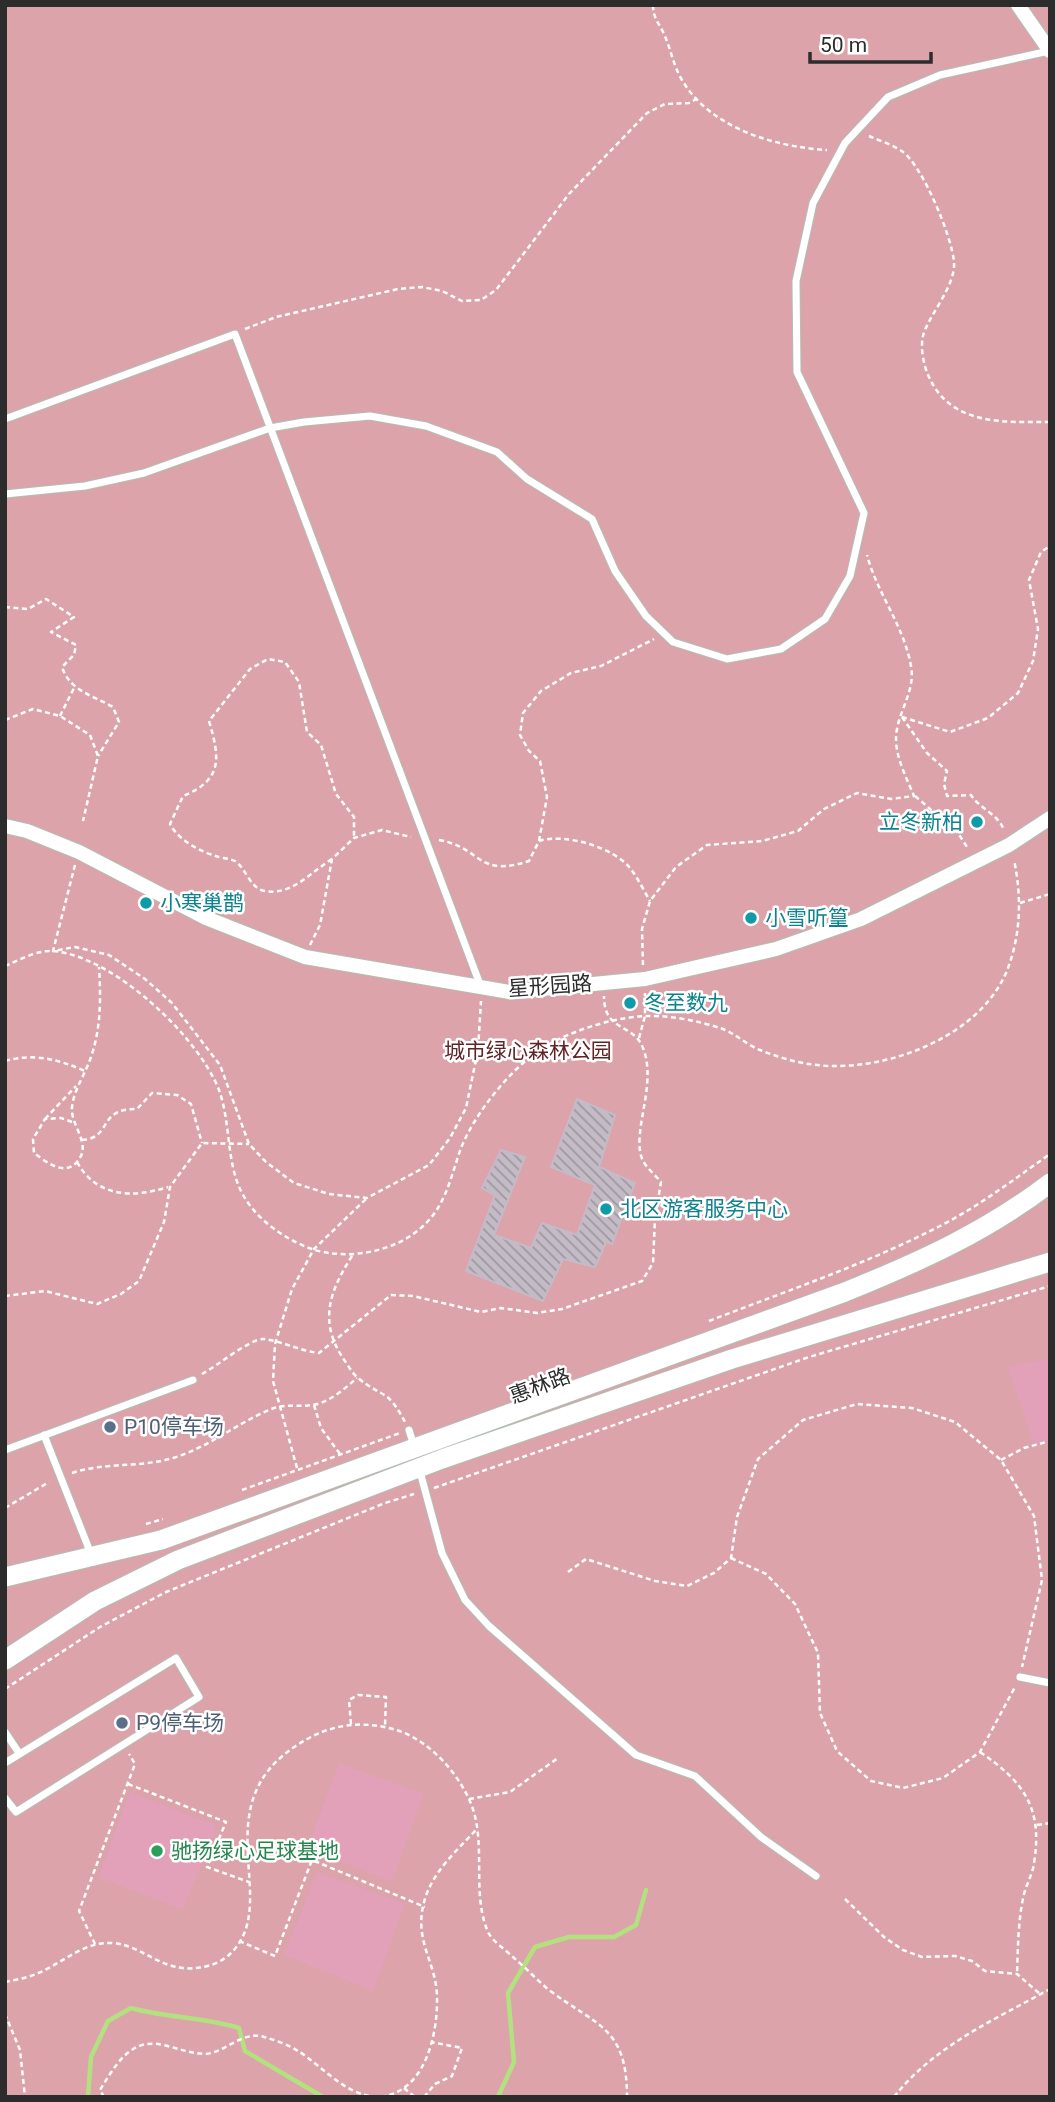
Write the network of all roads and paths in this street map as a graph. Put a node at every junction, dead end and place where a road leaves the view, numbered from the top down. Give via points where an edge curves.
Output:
1 (653, 5) edge
2 (1018, 5) edge
3 (1050, 51) edge
4 (698, 99) junction
5 (857, 130) junction
6 (841, 150) junction
7 (235, 334) junction
8 (5, 419) edge
9 (1050, 422) edge
10 (270, 428) junction
11 (5, 494) edge
12 (861, 528) junction
13 (1050, 546) edge
14 (5, 607) edge
15 (664, 633) junction
16 (74, 688) junction
17 (60, 716) junction
18 (902, 717) junction
19 (5, 720) edge
20 (98, 756) junction
21 (914, 796) junction
22 (1050, 818) edge
23 (83, 821) dead end
24 (5, 826) edge
25 (354, 838) junction
26 (424, 840) junction
27 (539, 841) junction
28 (1009, 845) junction
29 (967, 848) dead end
30 (79, 852) junction
31 (332, 859) junction
32 (1050, 894) edge
33 (650, 901) junction
34 (1020, 903) junction
35 (53, 951) junction
36 (304, 957) junction
37 (5, 967) edge
38 (99, 967) junction
39 (645, 978) junction
40 (604, 983) junction
41 (482, 987) junction
42 (645, 1016) junction
43 (611, 1023) junction
44 (639, 1038) junction
45 (5, 1061) edge
46 (85, 1071) junction
47 (78, 1084) junction
48 (45, 1119) junction
49 (72, 1122) junction
50 (82, 1140) junction
51 (202, 1143) junction
52 (250, 1143) junction
53 (231, 1144) junction
54 (1050, 1154) edge
55 (77, 1162) junction
56 (1050, 1183) edge
57 (170, 1186) junction
58 (367, 1198) junction
59 (314, 1250) junction
60 (352, 1256) junction
61 (1050, 1262) edge
62 (1050, 1286) edge
63 (5, 1296) edge
64 (704, 1323) dead end
65 (275, 1344) junction
66 (333, 1344) junction
67 (357, 1378) junction
68 (193, 1380) joint
69 (314, 1405) junction
70 (278, 1407) junction
71 (44, 1436) junction
72 (412, 1439) junction
73 (1050, 1441) edge
74 (5, 1450) edge
75 (340, 1454) junction
76 (1001, 1460) junction
77 (419, 1468) junction
78 (298, 1469) junction
79 (61, 1477) junction
80 (426, 1490) junction
81 (238, 1492) dead end
82 (5, 1507) edge
83 (166, 1518) dead end
84 (139, 1526) dead end
85 (93, 1558) junction
86 (731, 1558) junction
87 (568, 1572) dead end
88 (5, 1577) edge
89 (5, 1660) edge
90 (1020, 1677) junction
91 (1050, 1683) edge
92 (5, 1689) edge
93 (351, 1725) junction
94 (385, 1726) junction
95 (5, 1732) edge
96 (123, 1745) junction
97 (980, 1752) junction
98 (19, 1753) junction
99 (558, 1758) dead end
100 (5, 1763) edge
101 (128, 1784) junction
102 (5, 1798) edge
103 (470, 1799) junction
104 (1050, 1823) edge
105 (1037, 1825) junction
106 (476, 1830) junction
107 (816, 1876) dead end
108 (249, 1882) junction
109 (845, 1899) dead end
110 (425, 1907) junction
111 (239, 1941) junction
112 (95, 1944) junction
113 (1017, 1974) junction
114 (5, 1982) edge
115 (1050, 1989) edge
116 (1040, 1994) junction
117 (5, 2014) edge
118 (431, 2042) junction
119 (403, 2087) junction
120 (25, 2097) edge
121 (104, 2097) edge
122 (415, 2097) edge
123 (424, 2097) edge
124 (627, 2097) edge
125 (894, 2097) edge

1 - 4 path via 653,16 682,81
2 - 3 street
3 - 5 lane via 940,75 888,97
4 - 6 path via 729,123 761,139
4 - 7 path via 665,104 648,113 569,194 496,290 481,300 462,301 422,287 398,289 276,317
5 - 6 lane
5 - 9 path via 903,152 921,171 942,222 954,264 939,308 923,335 925,367 935,392 958,413 987,421
6 - 12 lane via 813,203 796,282 797,372 864,513
7 - 8 lane
7 - 10 lane
10 - 11 lane via 144,473 85,486
10 - 15 lane via 370,416 426,426 497,452 527,479 592,519 615,571 646,616
10 - 26 lane
12 - 15 lane via 850,576 825,619 781,649 727,659 673,642
12 - 18 path via 868,560 912,668
13 - 18 path via 1041,551 1029,580 1038,629 1033,661 1018,693 988,718 950,732
14 - 16 path via 29,609 46,599 70,612 74,617 51,632 76,645 74,655 62,667
15 - 27 path via 601,666 571,673 541,691 523,713 520,735 540,761 547,797
16 - 17 path
16 - 20 path via 113,707 118,722
17 - 19 path via 33,709
17 - 20 path via 90,736
18 - 21 path via 896,738
18 - 28 path via 927,753 947,771 947,796 971,795 1002,824
20 - 23 path
21 - 29 path via 958,833
21 - 33 path via 891,799 857,793 824,809 798,831 762,841 707,845 676,867
22 - 28 street, 星形园路
24 - 30 street, 星形园路
25 - 26 path via 382,830
25 - 31 path
25 - 31 path via 354,817 336,794 321,745 307,732 299,682 285,662 268,659 250,669 209,721 217,763 211,780 183,796 170,824 192,845 235,861 265,891 285,890 302,882
26 - 27 path via 462,846 494,867 507,868 529,861
26 - 41 lane
27 - 33 path via 552,837 591,845 613,856 629,867
28 - 34 path
28 - 39 street, 星形园路 via 862,919 776,949
30 - 35 path
30 - 36 street, 星形园路 via 206,918
31 - 36 path via 320,925
32 - 34 path
33 - 39 path via 642,929
34 - 42 path via 1005,974 978,1010 941,1039 896,1058 856,1067 807,1064 759,1050 725,1030
35 - 37 path via 32,954
35 - 38 path
35 - 52 path via 75,947 109,954 172,1003 220,1065
36 - 41 street, 星形园路
38 - 46 path via 98,1035
38 - 53 path via 161,1010 200,1058 218,1088
39 - 40 street, 星形园路
39 - 42 path
40 - 41 street, 星形园路 via 510,992
40 - 43 path via 604,1009
41 - 58 path via 478,1051 466,1108 450,1138 429,1165
42 - 43 path
42 - 44 path
43 - 44 path
43 - 60 path via 571,1035 531,1056 488,1103 462,1146 453,1178 428,1221 396,1243
44 - 66 path via 648,1060 641,1126 643,1160 661,1182 654,1218 654,1255 642,1281 537,1313 501,1307 481,1312 391,1295
45 - 46 path via 47,1057
46 - 47 path
47 - 48 path
47 - 49 path
48 - 49 path
48 - 55 path via 33,1139 34,1153 56,1167
49 - 50 path
50 - 51 path via 102,1131 109,1116 120,1108 137,1109 152,1093 177,1095 191,1104
50 - 55 path
51 - 53 path
51 - 57 path
52 - 53 path
52 - 58 path via 294,1183 329,1194
53 - 59 path via 235,1176 249,1205 274,1230
54 - 64 path via 938,1227 873,1258
55 - 57 path via 85,1175 118,1194 136,1195
56 - 72 main road, 惠林路 via 934,1256 820,1302
57 - 63 path via 152,1255 139,1281 121,1294 97,1304 45,1291
58 - 59 path
59 - 60 path
59 - 65 path via 292,1289
60 - 66 path via 336,1281 328,1306
61 - 77 main road, 惠林路 via 732,1359
62 - 80 path via 809,1357
65 - 66 path via 319,1353
65 - 68 path via 265,1339 248,1342
65 - 70 path via 273,1381
66 - 67 path
67 - 69 path
67 - 72 path via 393,1399
68 - 71 lane
69 - 70 path
69 - 75 path via 321,1428
70 - 78 path
70 - 79 path via 201,1449 169,1459 84,1469
71 - 74 lane
71 - 79 lane
72 - 75 path
72 - 77 lane
72 - 85 main road, 惠林路 via 161,1541
73 - 76 path
75 - 78 path
76 - 86 path via 955,1422 912,1408 857,1404 803,1420 758,1459 737,1517
76 - 90 path via 1034,1516 1042,1580
77 - 80 lane
77 - 89 main road, 惠林路 via 178,1560 96,1601
78 - 81 path
79 - 82 path
79 - 85 lane
80 - 92 path via 166,1592 100,1627
80 - 107 lane via 442,1553 465,1600 489,1626 636,1755 695,1776 761,1837
83 - 84 path
85 - 88 main road, 惠林路
86 - 87 path via 714,1573 687,1586 586,1559
86 - 97 path via 766,1574 795,1604 818,1653 820,1713 837,1751 871,1781 903,1788 943,1778
90 - 91 lane
90 - 97 path
93 - 94 path
93 - 94 path via 349,1700 358,1695 386,1697
93 - 108 path via 327,1728 280,1756 263,1780 250,1807 246,1834
94 - 103 path via 427,1745
95 - 98 lane
96 - 98 lane via 199,1697 176,1658
96 - 101 path via 135,1764
96 - 102 lane via 16,1812
97 - 105 path via 1010,1772 1026,1794
98 - 100 lane
99 - 103 path via 510,1792
101 - 108 path via 226,1822 208,1867
101 - 112 path via 79,1911
103 - 106 path
104 - 105 path
105 - 113 path via 1034,1865 1018,1926
106 - 110 path via 443,1865 427,1893
106 - 124 path via 479,1902 489,1934 549,1990 597,2020 619,2046 627,2074
108 - 111 path via 250,1909
109 - 113 path via 903,1950 922,1957 955,1956 985,1971
110 - 111 path via 312,1860 275,1956
110 - 118 path via 420,1936 437,1994
111 - 112 path via 230,1954 211,1966 186,1971 115,1943
112 - 114 path via 34,1975
113 - 116 path
115 - 116 path
116 - 125 path via 940,2051 908,2078
117 - 120 path via 20,2050
118 - 119 path via 430,2053 412,2083
118 - 123 path via 463,2048 452,2076 435,2084
119 - 121 path via 385,2096 353,2092 297,2049 260,2035 209,2054 140,2044 119,2059 100,2090
119 - 122 path

